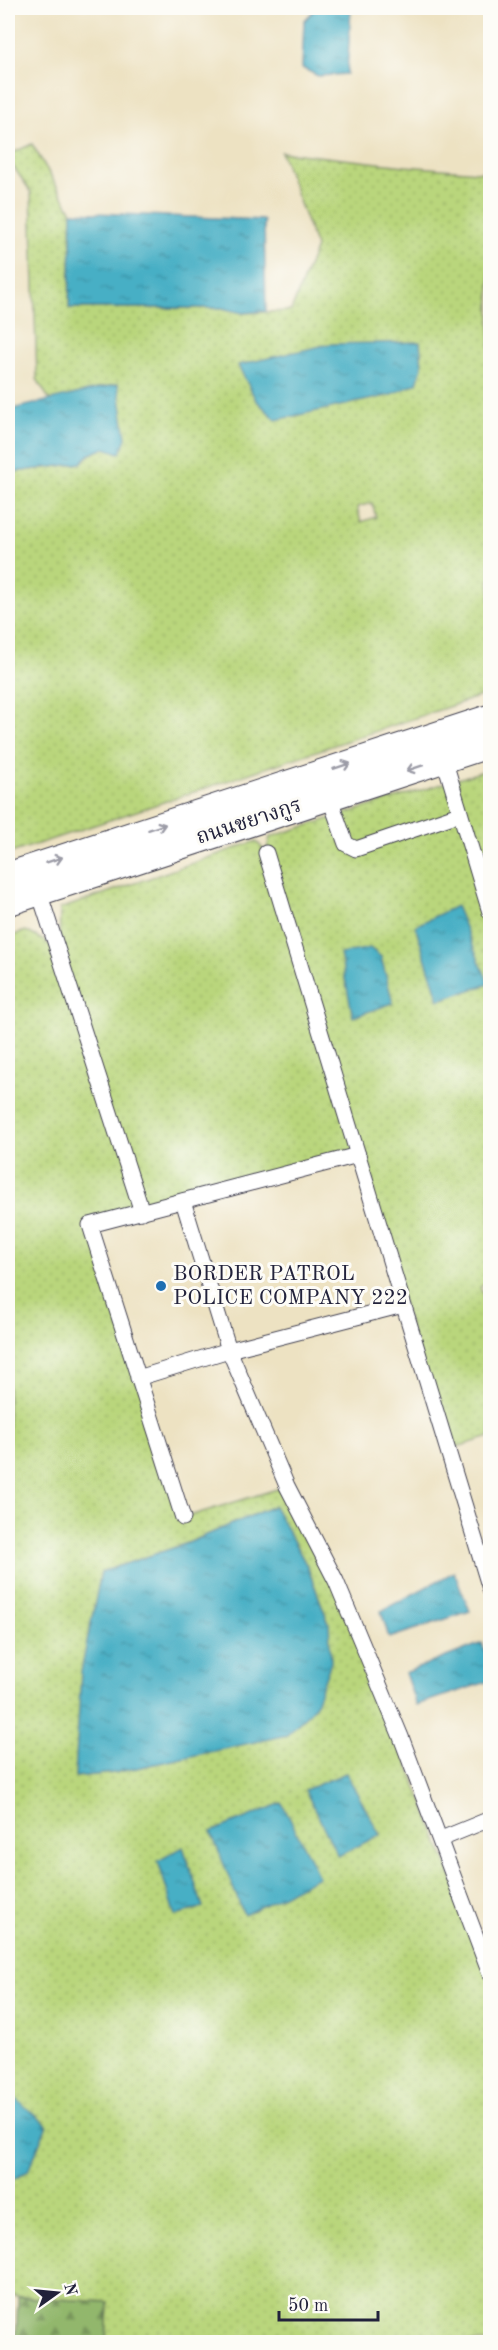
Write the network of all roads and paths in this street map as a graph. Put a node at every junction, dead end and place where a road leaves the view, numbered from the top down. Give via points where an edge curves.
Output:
1 (490, 718) edge
2 (490, 744) edge
3 (444, 759) junction
4 (329, 796) junction
5 (459, 814) junction
6 (266, 853) dead end
7 (105, 857) junction
8 (8, 876) edge
9 (39, 892) junction
10 (8, 902) edge
11 (490, 912) edge
12 (358, 1155) junction
13 (183, 1201) junction
14 (142, 1212) junction
15 (403, 1305) junction
16 (229, 1350) junction
17 (138, 1378) junction
18 (183, 1518) dead end
19 (490, 1589) edge
20 (490, 1819) edge
21 (441, 1839) junction
22 (486, 1949) edge
23 (490, 1974) edge

7 -> 1 highway, ถนนชยางกูร
2 - 3 highway, ถนนชยางกูร
3 -> 4 highway, ถนนชยางกูร
3 - 5 street
4 - 5 street via 346,844 356,849
4 - 7 highway, ถนนชยางกูร
5 - 11 street
6 - 12 street
8 -> 7 highway, ถนนชยางกูร
7 - 9 highway, ถนนชยางกูร
9 - 10 highway, ถนนชยางกูร
9 - 14 street
12 - 13 street
12 - 15 street
13 - 14 street
13 - 16 street
14 - 17 street via 90,1225
15 - 16 street
15 - 19 street
16 - 17 street
16 - 21 street via 287,1486 336,1581
17 - 18 street
20 - 21 street
21 - 22 street
22 - 23 street

